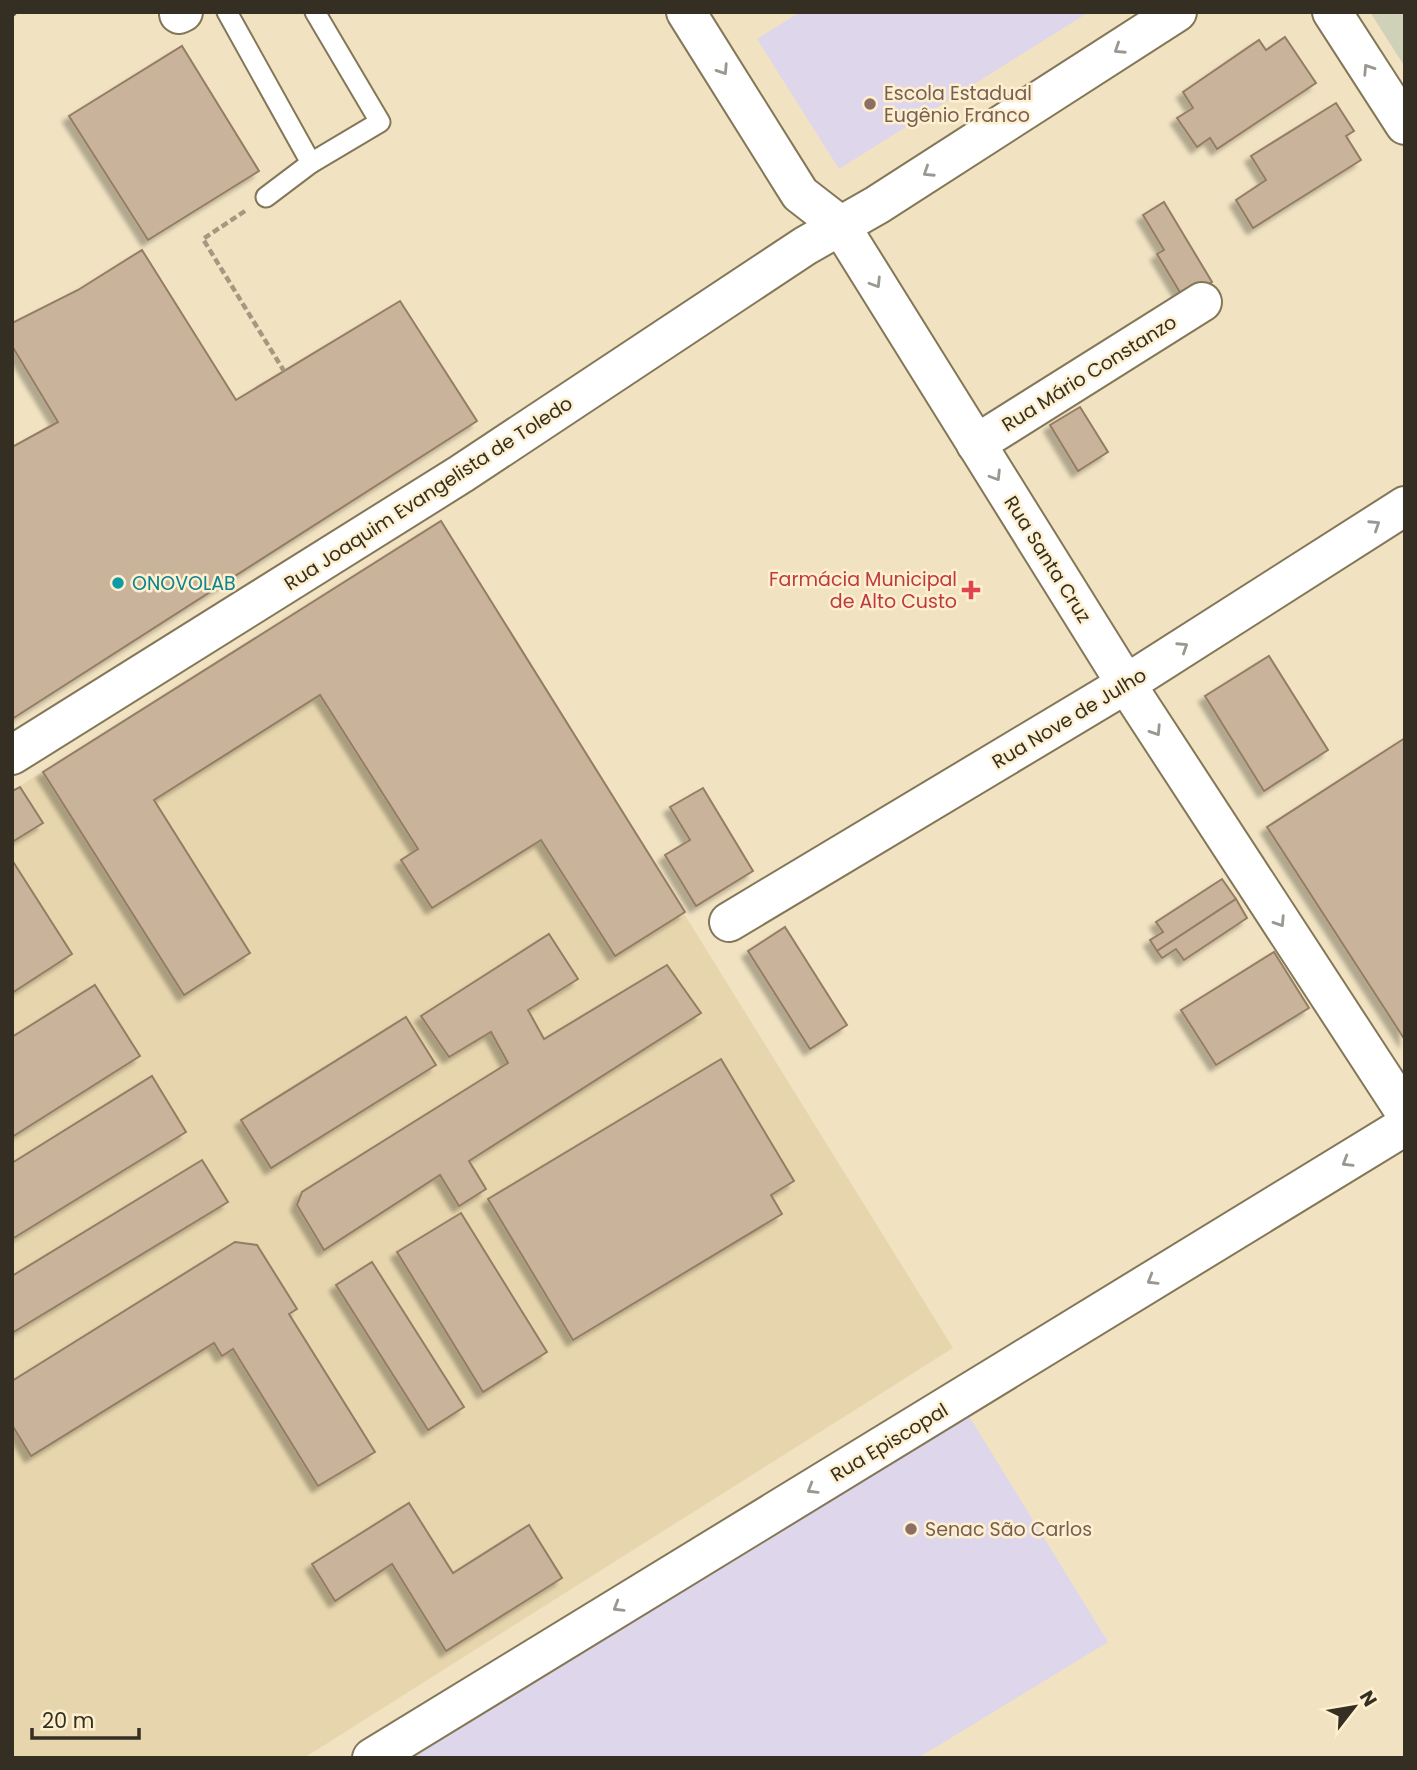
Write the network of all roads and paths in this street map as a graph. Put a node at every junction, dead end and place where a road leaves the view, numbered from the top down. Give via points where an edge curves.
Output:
1 (227, 12) edge
2 (315, 12) edge
3 (686, 12) edge
4 (1177, 12) edge
5 (1332, 12) edge
6 (1405, 125) edge
7 (311, 163) junction
8 (266, 197) joint
9 (840, 225) junction
10 (1202, 302) dead end
11 (284, 371) dead end
12 (976, 443) junction
13 (1405, 506) edge
14 (1126, 684) junction
15 (12, 755) edge
16 (729, 922) dead end
17 (1405, 1112) edge
18 (1405, 1126) edge
19 (372, 1758) edge

1 - 7 lane
2 - 7 lane via 380,122
3 -> 9 main road, Rua Santa Cruz via 800,194
4 -> 9 main road, Rua Joaquim Evangelista de Toledo
6 -> 5 main road
7 - 8 lane
8 - 11 path via 203,239
9 -> 12 main road, Rua Santa Cruz
9 - 15 main road, Rua Joaquim Evangelista de Toledo via 461,474
10 - 12 main road, Rua Mário Constanzo
12 -> 14 main road, Rua Santa Cruz
14 -> 13 main road, Rua Nove de Julho
14 - 16 main road, Rua Nove de Julho
14 -> 17 main road, Rua Santa Cruz
18 -> 19 main road, Rua Episcopal

